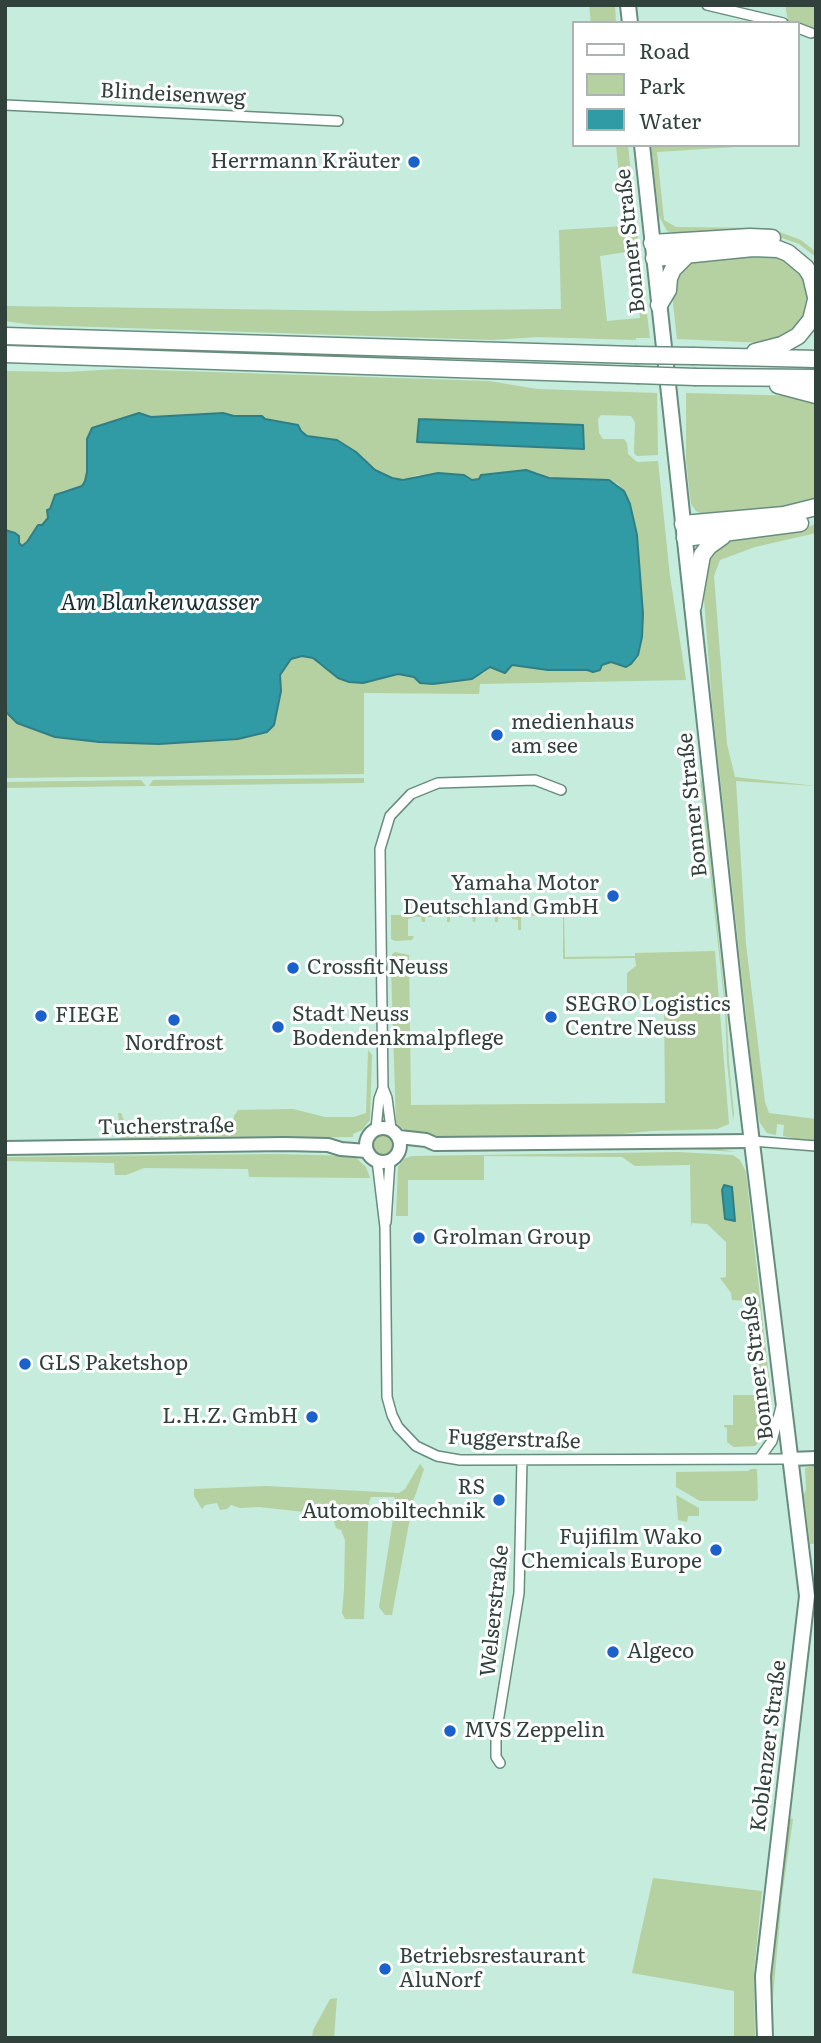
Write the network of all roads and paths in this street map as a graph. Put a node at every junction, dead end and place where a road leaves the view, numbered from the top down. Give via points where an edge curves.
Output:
1 (706, 5) edge
2 (774, 21) edge
3 (800, 29) edge
4 (811, 33) dead end
5 (5, 106) edge
6 (338, 121) dead end
7 (642, 147) edge
8 (653, 250) junction
9 (687, 255) junction
10 (816, 263) edge
11 (816, 298) edge
12 (659, 305) junction
13 (5, 336) edge
14 (5, 354) edge
15 (729, 357) junction
16 (816, 359) edge
17 (741, 378) junction
18 (816, 378) edge
19 (816, 395) edge
20 (816, 507) edge
21 (816, 518) edge
22 (684, 531) junction
23 (731, 533) junction
24 (693, 606) junction
25 (561, 790) dead end
26 (383, 1088) junction
27 (395, 1133) junction
28 (752, 1141) junction
29 (435, 1144) junction
30 (372, 1145) junction
31 (816, 1146) edge
32 (5, 1149) edge
33 (395, 1155) junction
34 (385, 1227) junction
35 (783, 1398) junction
36 (816, 1458) edge
37 (758, 1459) junction
38 (790, 1459) junction
39 (522, 1460) junction
40 (500, 1763) dead end
41 (765, 2038) edge

1 - 2 street
3 - 4 street
5 - 6 street, Blindeisenweg
7 - 8 main road, Bonner Straße
8 - 9 highway
8 - 10 highway via 771,238 795,245
8 - 12 main road, Bonner Straße
9 - 11 highway via 778,249 806,268
9 - 12 highway via 673,269
11 - 15 highway via 811,320 798,337
12 - 22 main road, Bonner Straße
13 - 15 highway, bridge
14 - 17 highway, bridge
15 - 16 highway
17 - 18 highway
17 - 19 highway
20 - 22 highway
21 - 23 highway
22 - 23 highway
22 - 24 main road, Bonner Straße
23 - 24 highway via 712,543 702,555
24 - 28 main road, Bonner Straße
25 - 26 street via 535,780 444,782 411,794 390,816 380,849
26 - 27 street
26 - 30 street, Fuggerstraße
27 - 29 main road
27 - 30 main road
27 - 33 main road
28 - 29 main road
28 - 31 street
28 - 35 main road, Bonner Straße
29 - 33 main road
30 - 32 main road, Tucherstraße via 341,1149 328,1145
30 - 33 main road
30 - 34 street, Fuggerstraße
33 - 34 street, Fuggerstraße
34 - 39 street, Fuggerstraße via 386,1387 398,1427 416,1446 437,1456
35 - 37 street via 772,1441
35 - 38 main road, Bonner Straße
36 - 38 main road
37 - 38 street, Fuggerstraße
37 - 39 street, Fuggerstraße
38 - 41 main road, Koblenzer Straße via 806,1612 763,1976
39 - 40 street, Welserstraße via 519,1593 496,1735

